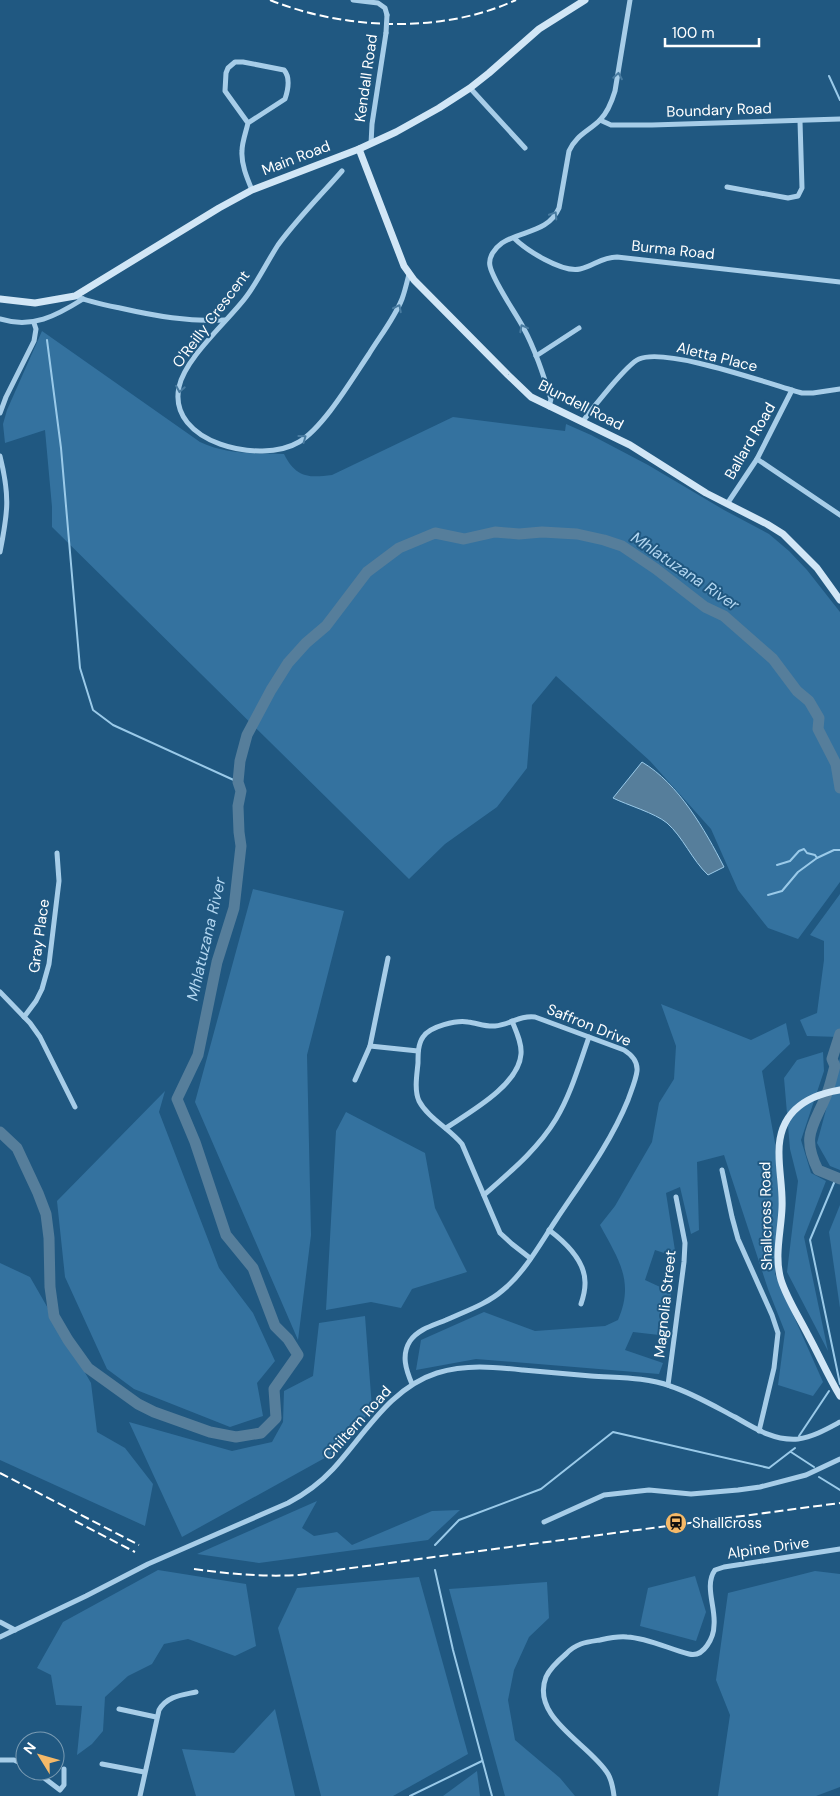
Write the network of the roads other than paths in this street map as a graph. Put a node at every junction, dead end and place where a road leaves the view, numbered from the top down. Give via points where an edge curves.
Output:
1 (353, 0) edge
2 (586, 0) edge
3 (630, 0) edge
4 (470, 88) junction
5 (840, 119) edge
6 (600, 120) junction
7 (800, 121) junction
8 (248, 123) junction
9 (371, 144) junction
10 (525, 148) dead end
11 (359, 149) junction
12 (342, 171) dead end
13 (727, 187) dead end
14 (252, 190) junction
15 (514, 238) junction
16 (409, 274) junction
17 (840, 282) edge
18 (75, 296) junction
19 (0, 299) edge
20 (83, 299) junction
21 (0, 319) edge
22 (225, 320) junction
23 (34, 323) junction
24 (579, 328) dead end
25 (536, 356) junction
26 (840, 389) edge
27 (792, 390) junction
28 (549, 407) junction
29 (0, 414) edge
30 (583, 421) junction
31 (0, 456) edge
32 (757, 459) junction
33 (727, 504) junction
34 (840, 515) edge
35 (0, 552) edge
36 (840, 600) edge
37 (57, 853) dead end
38 (388, 958) dead end
39 (0, 992) edge
40 (24, 1017) junction
41 (512, 1021) junction
42 (589, 1037) junction
43 (370, 1046) junction
44 (418, 1051) junction
45 (355, 1080) dead end
46 (840, 1090) edge
47 (75, 1107) dead end
48 (446, 1128) junction
49 (722, 1170) dead end
50 (484, 1195) junction
51 (676, 1197) dead end
52 (549, 1230) junction
53 (530, 1258) junction
54 (581, 1304) dead end
55 (412, 1384) junction
56 (668, 1385) junction
57 (840, 1396) edge
58 (840, 1422) edge
59 (759, 1431) junction
60 (840, 1459) edge
61 (544, 1522) dead end
62 (840, 1549) edge
63 (0, 1622) edge
64 (15, 1630) junction
65 (0, 1637) edge
66 (196, 1692) dead end
67 (119, 1709) dead end
68 (156, 1717) junction
69 (0, 1760) edge
70 (15, 1760) edge
71 (102, 1764) dead end
72 (144, 1772) junction
73 (48, 1781) edge
74 (64, 1781) edge
75 (140, 1796) edge
76 (614, 1796) edge

1 - 9 street, Kendall Road, bridge via 378,3 385,8 386,15
2 - 4 street, Main Road via 539,29
6 -> 3 street via 608,110 615,91
4 - 9 street, Main Road
4 - 10 street
5 - 7 street, Boundary Road
6 - 7 street, Boundary Road via 611,124
15 -> 6 street via 540,228 555,216 569,151 582,133
7 - 13 street via 802,188 798,196 788,198
8 - 8 street via 225,91 228,68 235,62 243,62 284,70 288,81 285,99
8 - 14 street via 241,152
9 - 11 street, Main Road
11 - 14 street, Main Road
11 - 16 street, Blundell Road
12 - 22 street, O'Reilly Crescent via 278,245 246,297
14 - 18 street, Main Road
15 - 17 street, Burma Road via 528,249 573,270 617,256
25 -> 15 street via 490,266 494,250
22 -> 16 street, O'Reilly Crescent via 183,376 178,395 183,417 200,434 227,446 253,451 286,448 312,432 337,400 394,316
16 - 28 street, Blundell Road via 508,376 531,397
18 - 19 street, Main Road via 35,303
18 - 20 street
20 - 22 street via 167,318
20 - 23 street
21 - 23 street
23 - 29 street via 34,340
24 - 25 street
25 - 28 street via 550,399
26 - 27 street, Aletta Place via 813,393
27 - 30 street, Aletta Place via 687,360 647,357 630,366
27 - 32 street, Ballard Road
28 - 30 street, Blundell Road
30 - 33 street, Blundell Road via 630,445
31 - 35 street via 8,508
32 - 33 street, Ballard Road
32 - 34 street
33 - 36 street, Blundell Road via 782,534 817,568
37 - 40 street, Gray Place via 59,881 47,972 36,1001
38 - 43 street
39 - 40 street
40 - 47 street via 40,1037
41 - 42 street, Saffron Drive via 535,1017
41 - 44 street, Saffron Drive via 494,1026 459,1021 446,1024 426,1033
41 - 48 street via 521,1052 512,1078
42 - 50 street via 572,1086 555,1120 531,1151
42 - 52 street, Saffron Drive via 630,1054 637,1070 611,1138
43 - 44 street
43 - 45 street
44 - 48 street via 418,1097 428,1112
46 - 57 street, Shallcross Road via 813,1096 800,1104 781,1132 782,1208 778,1249 778,1268 788,1297
48 - 50 street via 462,1144
49 - 59 street via 738,1239 778,1333 774,1368
50 - 53 street via 500,1233
51 - 56 street, Magnolia Street via 683,1230 684,1257
52 - 53 street, Saffron Drive
52 - 54 street via 571,1250 579,1264 585,1284
53 - 55 street, Saffron Drive via 508,1286 494,1297 424,1329 410,1341 405,1362
55 - 56 street, Chiltern Road via 439,1372 472,1366
55 - 64 street, Chiltern Road via 385,1407 332,1470 300,1496 148,1564
56 - 59 street, Chiltern Road
58 - 59 street, Chiltern Road via 798,1439
60 - 61 street via 806,1475 760,1487 691,1494 649,1490 604,1495
62 - 76 street, Alpine Drive via 715,1570 710,1579 714,1631 698,1654 676,1651 631,1637 614,1637 577,1645 553,1667 545,1681 547,1708 607,1772
63 - 64 street
64 - 65 street, Chiltern Road
66 - 68 street via 165,1701
67 - 68 street
68 - 72 street
69 - 70 street
71 - 72 street
72 - 75 street
73 - 74 street via 60,1790

